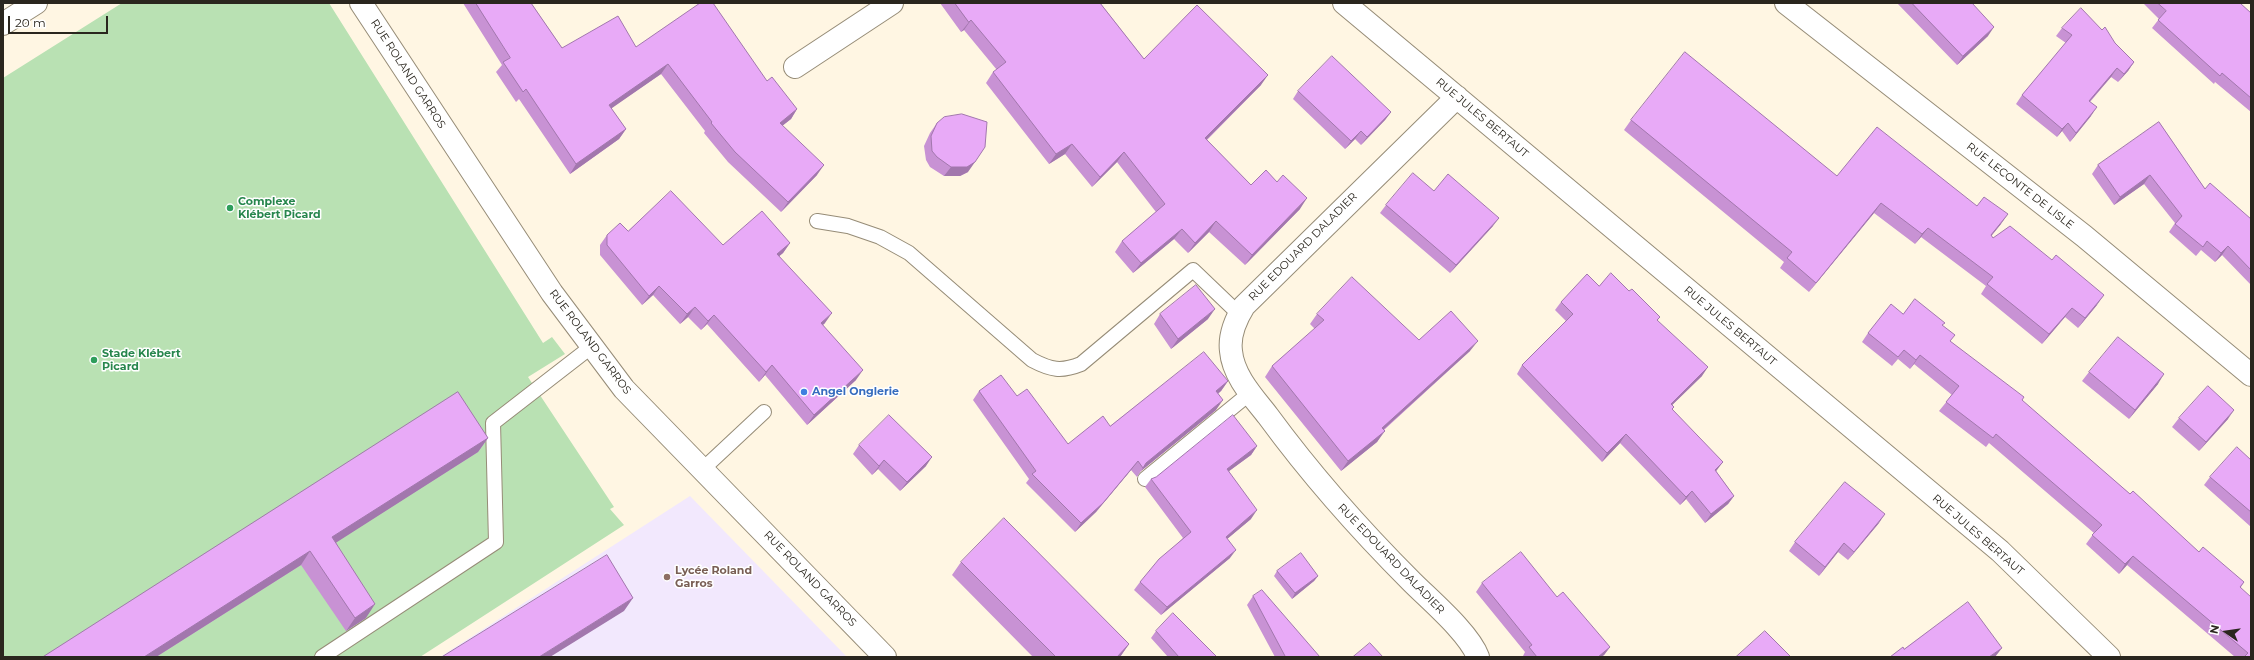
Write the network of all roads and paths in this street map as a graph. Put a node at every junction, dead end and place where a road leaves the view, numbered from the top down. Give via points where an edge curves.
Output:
1 (36, 3) edge
2 (361, 3) edge
3 (892, 3) edge
4 (1344, 3) edge
5 (1786, 3) edge
6 (3, 24) edge
7 (795, 67) dead end
8 (1457, 97) junction
9 (817, 221) dead end
10 (1239, 314) junction
11 (591, 347) junction
12 (2251, 374) edge
13 (1250, 393) junction
14 (764, 412) dead end
15 (703, 468) junction
16 (1145, 479) edge
17 (322, 657) edge
18 (885, 657) edge
19 (1478, 657) edge
20 (2109, 657) edge

1 - 6 street
2 - 11 street, RUE ROLAND GARROS via 552,293
3 - 7 street
4 - 8 street, RUE JULES BERTAUT
5 - 12 street, RUE LECONTE DE LISLE via 2084,236
8 - 10 street, RUE EDOUARD DALADIER via 1261,287
8 - 20 street, RUE JULES BERTAUT via 2000,551
9 - 10 lane via 848,226 880,237 909,253 1032,360 1047,368 1066,370 1081,364 1193,270
10 - 13 street, RUE EDOUARD DALADIER via 1233,328 1230,351 1235,368
11 - 15 street, RUE ROLAND GARROS via 624,389
11 - 17 lane via 493,423 496,542
13 - 16 lane
13 - 19 street, RUE EDOUARD DALADIER via 1305,467 1366,536 1454,624
14 - 15 lane
15 - 18 street, RUE ROLAND GARROS

